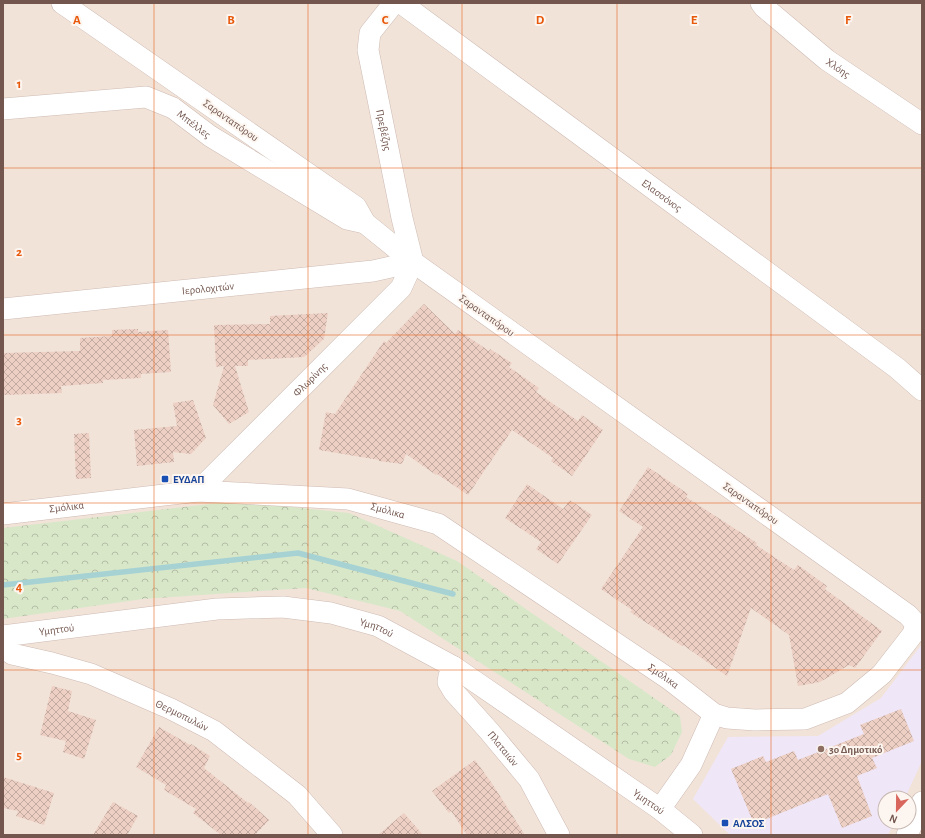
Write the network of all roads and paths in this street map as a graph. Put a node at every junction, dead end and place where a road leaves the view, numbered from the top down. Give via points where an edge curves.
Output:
1 (62, 3) edge
2 (394, 3) edge
3 (401, 3) edge
4 (761, 3) edge
5 (3, 109) edge
6 (922, 124) edge
7 (365, 223) junction
8 (413, 262) junction
9 (3, 309) edge
10 (922, 390) edge
11 (198, 492) junction
12 (3, 514) edge
13 (916, 624) joint
14 (3, 636) edge
15 (3, 647) edge
16 (454, 667) junction
17 (714, 714) junction
18 (922, 802) edge
19 (665, 813) junction
20 (332, 835) edge
21 (559, 835) edge
22 (683, 835) edge
23 (692, 835) edge
24 (907, 835) edge

1 - 7 street, Σαρανταπόρου via 356,207
2 - 8 street, Πρεβέζης via 370,33 368,50
3 - 10 street, Ελασσόνος via 884,358
4 - 6 street, Χλόης via 827,60
5 - 7 street, Μπέλλες via 146,97 173,108 210,136 347,219
7 - 8 street, Σαρανταπόρου
8 - 9 street, Ιερολοχιτών via 373,271
8 - 11 street, Φλωρίνης via 401,288
8 - 13 street, Σαρανταπόρου via 902,610
11 - 12 street, Σμόλικα
11 - 17 street, Σμόλικα via 348,499 438,524 669,679
13 - 17 street, Σμόλικα via 913,634 882,674 847,703 805,719 755,720 727,718
14 - 16 street, Υμηττού via 218,608 283,606 331,613 378,626
15 - 20 street, Θερμοπυλών via 12,654 91,674 171,709 214,732 297,795
16 - 19 street, Υμηττού
16 - 21 street, Πλαταιών via 448,682 454,692 529,779
17 - 19 street via 691,765
18 - 24 street
19 - 22 street
19 - 23 street, Υμηττού

